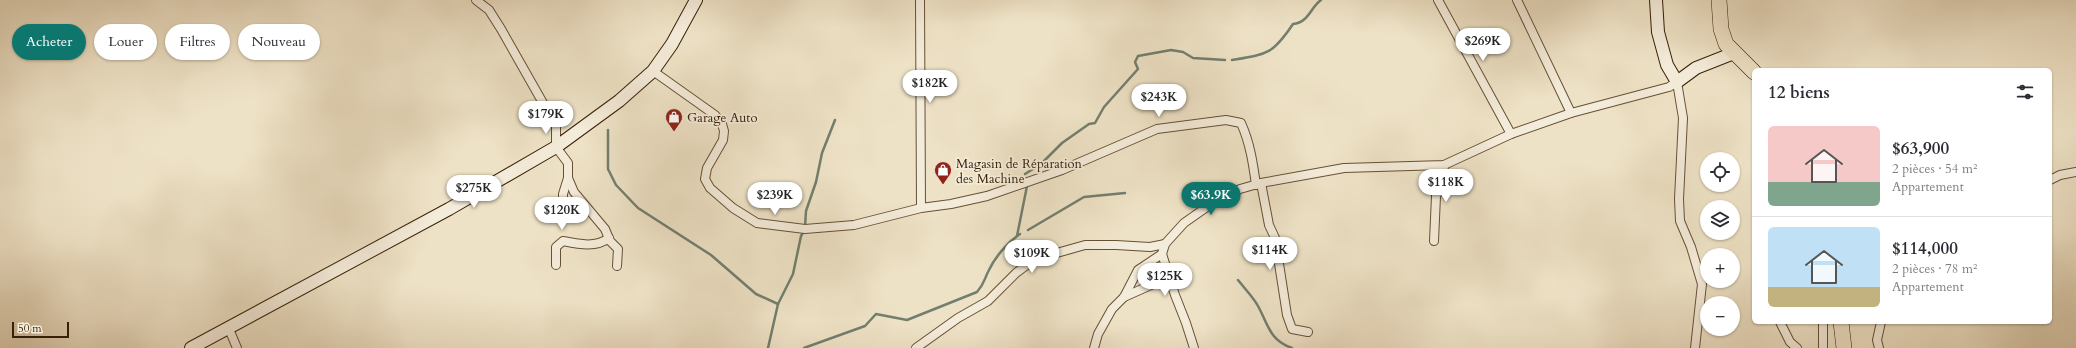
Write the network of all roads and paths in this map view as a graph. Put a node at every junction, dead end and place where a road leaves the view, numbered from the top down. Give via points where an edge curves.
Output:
1 (476, 0) edge
2 (696, 0) edge
3 (920, 0) edge
4 (1438, 0) edge
5 (1517, 0) edge
6 (1656, 0) edge
7 (1719, 0) edge
8 (1734, 53) junction
9 (1752, 70) edge
10 (652, 71) junction
11 (1677, 82) junction
12 (1571, 113) junction
13 (1511, 134) junction
14 (556, 147) junction
15 (1444, 165) junction
16 (2076, 172) edge
17 (568, 178) junction
18 (2052, 179) edge
19 (1258, 184) junction
20 (921, 208) junction
21 (563, 212) dead end
22 (609, 238) junction
23 (1434, 241) dead end
24 (1165, 244) junction
25 (1162, 254) junction
26 (556, 265) dead end
27 (617, 266) dead end
28 (1169, 278) junction
29 (1124, 297) junction
30 (1781, 324) edge
31 (1823, 324) edge
32 (1841, 324) edge
33 (1881, 324) edge
34 (229, 329) junction
35 (1308, 332) dead end
36 (192, 348) edge
37 (237, 348) edge
38 (916, 348) edge
39 (1094, 348) edge
40 (1194, 348) edge
41 (1695, 348) edge
42 (1797, 348) edge
43 (1823, 348) edge
44 (1844, 348) edge
45 (1879, 348) edge

1 - 14 street via 489,10 556,126
2 - 10 main road via 672,44
3 - 20 street
4 - 13 street
5 - 12 street
6 - 11 main road via 1660,39 1667,65
7 - 8 highway via 1721,29 1726,44
8 - 9 highway
8 - 11 main road via 1696,68
10 - 14 main road via 619,100
10 - 20 street via 716,115 724,132 723,140 707,168 705,179 710,188 733,208 757,223 805,228 854,225
11 - 12 street via 1669,87
11 - 41 street via 1683,118 1680,221 1702,284
12 - 13 street
13 - 15 street
14 - 17 street via 568,163
14 - 34 main road via 449,209
15 - 19 street via 1344,168
15 - 23 street via 1442,185 1436,196
16 - 18 street
17 - 21 street via 563,194
17 - 22 street via 574,192 605,229
19 - 20 street via 1246,133 1241,123 1226,120 1157,129 1062,170 1007,189 966,201
19 - 24 street via 1240,189 1214,202 1184,223
19 - 35 street via 1269,226 1275,238 1288,321 1292,329
22 - 26 street via 602,243 563,241 556,247
22 - 27 street via 618,250
24 - 25 street
24 - 38 street via 1150,247 1085,245 1032,261 988,301 958,318
25 - 28 street
25 - 29 street via 1138,270
28 - 29 street
28 - 40 street
29 - 39 street via 1112,309 1101,327
30 - 42 street via 1790,342
31 - 43 street
32 - 44 highway
33 - 45 street via 1877,340
34 - 36 main road
34 - 37 street

